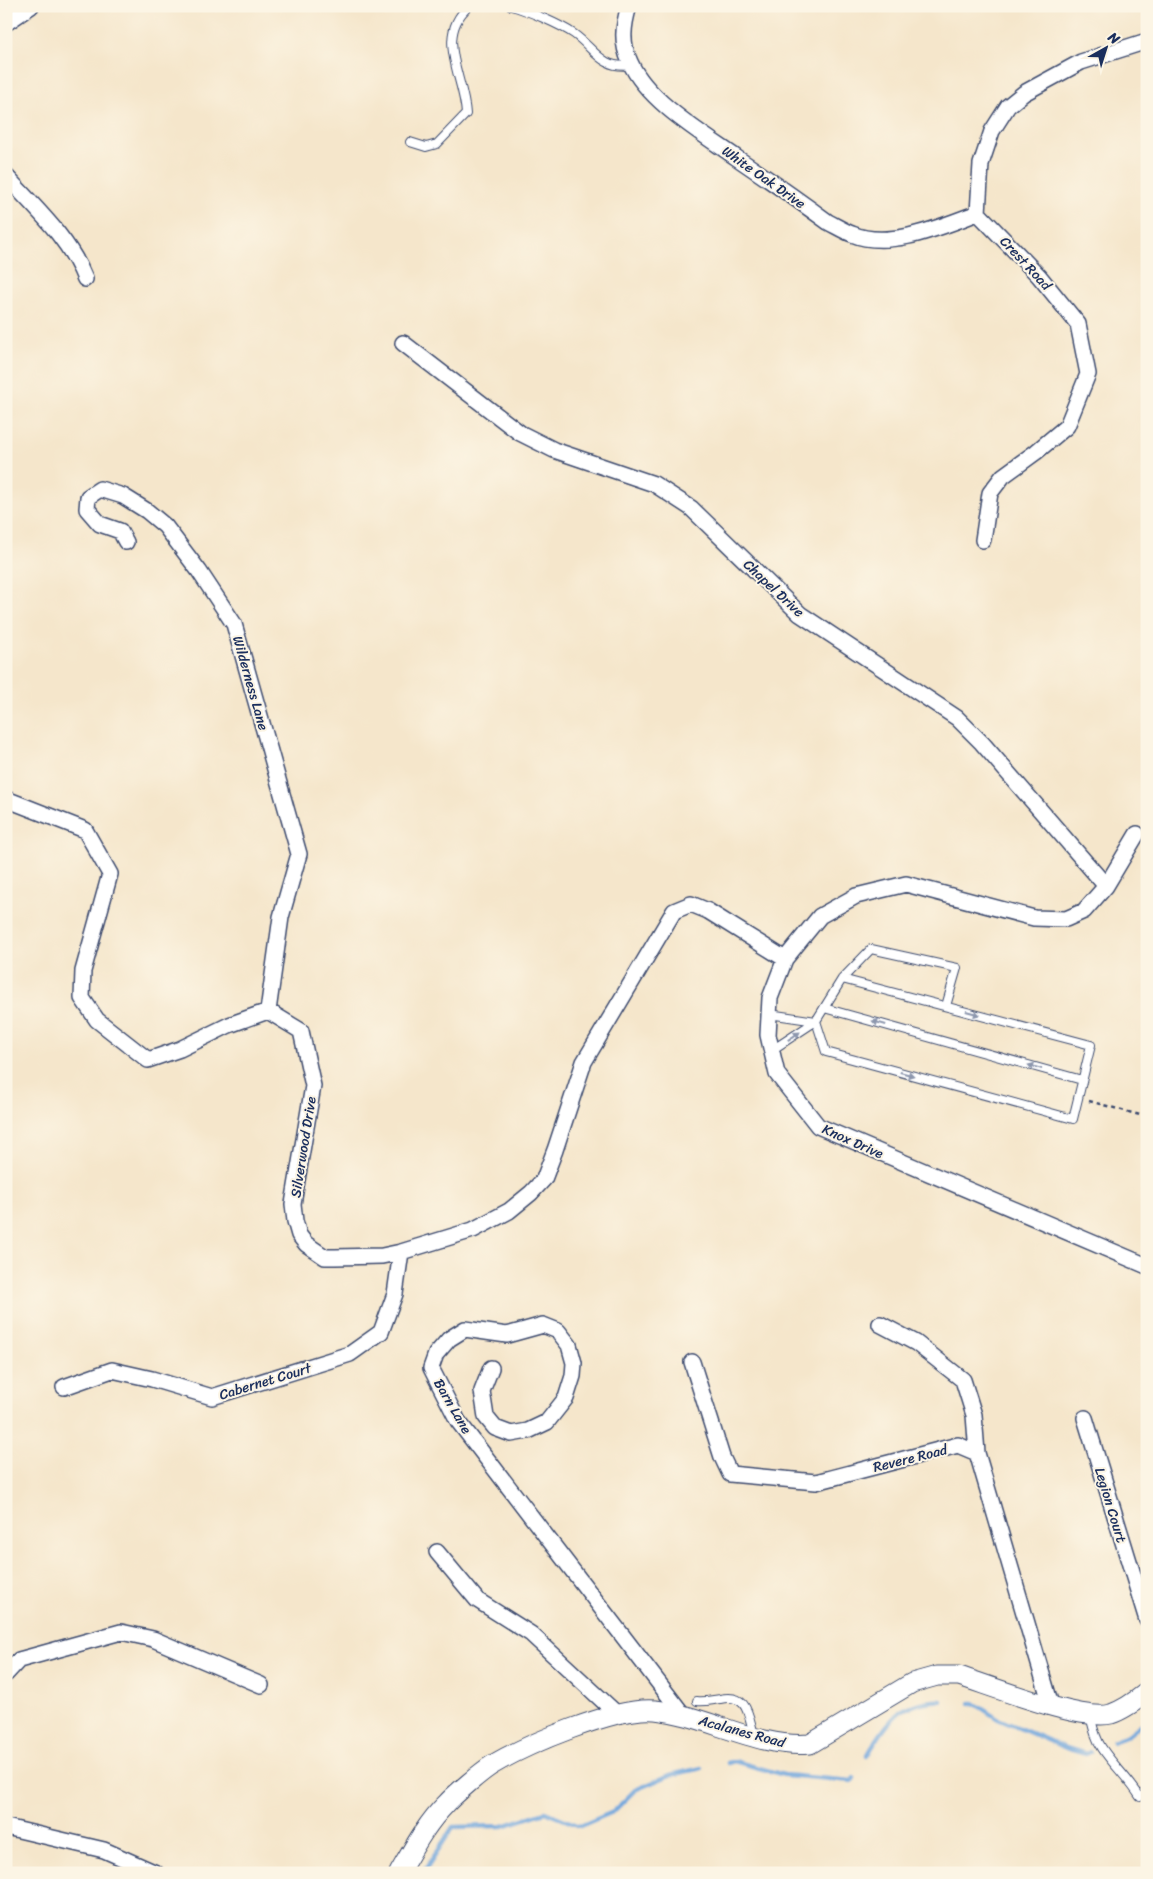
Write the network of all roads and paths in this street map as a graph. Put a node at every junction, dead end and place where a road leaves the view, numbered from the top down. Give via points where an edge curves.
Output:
1 (31, 6) edge
2 (469, 6) edge
3 (511, 6) edge
4 (629, 6) edge
5 (6, 22) edge
6 (1147, 41) edge
7 (632, 65) junction
8 (410, 142) dead end
9 (6, 176) edge
10 (978, 213) junction
11 (85, 279) dead end
12 (403, 343) dead end
13 (983, 540) dead end
14 (126, 542) dead end
15 (6, 799) edge
16 (1137, 834) dead end
17 (1106, 886) junction
18 (785, 959) junction
19 (842, 979) junction
20 (946, 1006) junction
21 (824, 1008) junction
22 (268, 1011) junction
23 (769, 1014) junction
24 (816, 1021) junction
25 (772, 1050) junction
26 (1082, 1080) junction
27 (1078, 1098) junction
28 (1147, 1117) edge
29 (401, 1252) junction
30 (1147, 1266) edge
31 (880, 1324) dead end
32 (692, 1362) dead end
33 (491, 1368) dead end
34 (64, 1387) dead end
35 (1085, 1418) dead end
36 (977, 1453) junction
37 (436, 1552) dead end
38 (1147, 1620) edge
39 (6, 1674) edge
40 (261, 1685) dead end
41 (1147, 1692) edge
42 (697, 1701) dead end
43 (1051, 1705) junction
44 (617, 1714) junction
45 (1090, 1715) junction
46 (684, 1716) junction
47 (754, 1736) junction
48 (1140, 1797) dead end
49 (6, 1827) edge
50 (156, 1873) edge
51 (399, 1873) edge

1 - 5 street
2 - 8 lane via 455,22 452,33 452,50 466,102 466,114 437,144 426,147
3 - 7 lane via 524,9 574,34 609,64 620,67
4 - 7 street, White Oak Drive via 623,24 624,45
6 - 10 street via 1081,62 1024,93 1008,106 992,131 981,164
7 - 10 street, White Oak Drive via 648,88 680,118 828,222 854,235 880,240 918,234
9 - 11 street via 68,246
10 - 13 street, Crest Road via 1039,276 1078,324 1088,374 1067,426 1003,476 990,493
12 - 17 street, Chapel Drive via 520,433 554,450 654,484 691,508 800,614 957,718
14 - 22 street, Wilderness Lane via 120,531 100,524 87,509 88,497 100,489 124,496 165,526 234,624 300,854 281,917
15 - 22 street via 85,830 110,874 83,971 82,998 97,1020 148,1060 180,1050 229,1025
16 - 17 street
17 - 18 street, Knox Drive via 1084,911 1066,919 1034,918 906,884 856,896 820,916
18 - 23 street, Knox Drive via 770,998
18 - 29 street, Silverwood Drive via 708,911 691,904 674,911 584,1062 544,1179 509,1211 473,1230
19 - 20 lane
19 - 20 lane via 871,949 957,968
19 - 21 lane
20 -> 26 lane via 1091,1045
21 - 24 lane
26 -> 21 lane
22 - 29 street, Silverwood Drive via 301,1031 312,1086 293,1204 300,1235 306,1244 324,1257 382,1256
23 - 24 lane
23 - 25 street, Knox Drive via 768,1035
25 -> 24 lane
24 -> 27 lane via 826,1052 1073,1118
25 - 30 street, Knox Drive via 777,1074 818,1126
26 - 27 lane
27 - 28 path
29 - 34 street, Cabernet Court via 395,1294 381,1332 350,1354 212,1397 112,1370
31 - 36 street via 916,1343 964,1380 974,1415
32 - 36 street, Revere Road via 730,1474 816,1482 958,1445
33 - 46 street, Barn Lane via 482,1391 486,1417 495,1428 511,1434 528,1431 547,1422 566,1398 574,1376 569,1345 558,1331 543,1325 507,1335 465,1329 448,1339 436,1354 431,1368 458,1421
35 - 38 street, Legion Court
36 - 43 street
37 - 44 street via 477,1600 531,1634
39 - 40 street via 19,1660 122,1632 153,1639
41 - 45 street, Acalanes Road via 1111,1714
42 - 47 lane via 741,1700
43 - 45 street, Acalanes Road
43 - 47 street, Acalanes Road via 959,1676 937,1676 912,1683 810,1744 778,1743
44 - 46 street, Acalanes Road via 656,1710
44 - 51 street, Acalanes Road via 553,1736 491,1766 446,1804 423,1832
45 - 48 lane via 1102,1747
46 - 47 street, Acalanes Road
49 - 50 street via 104,1850

